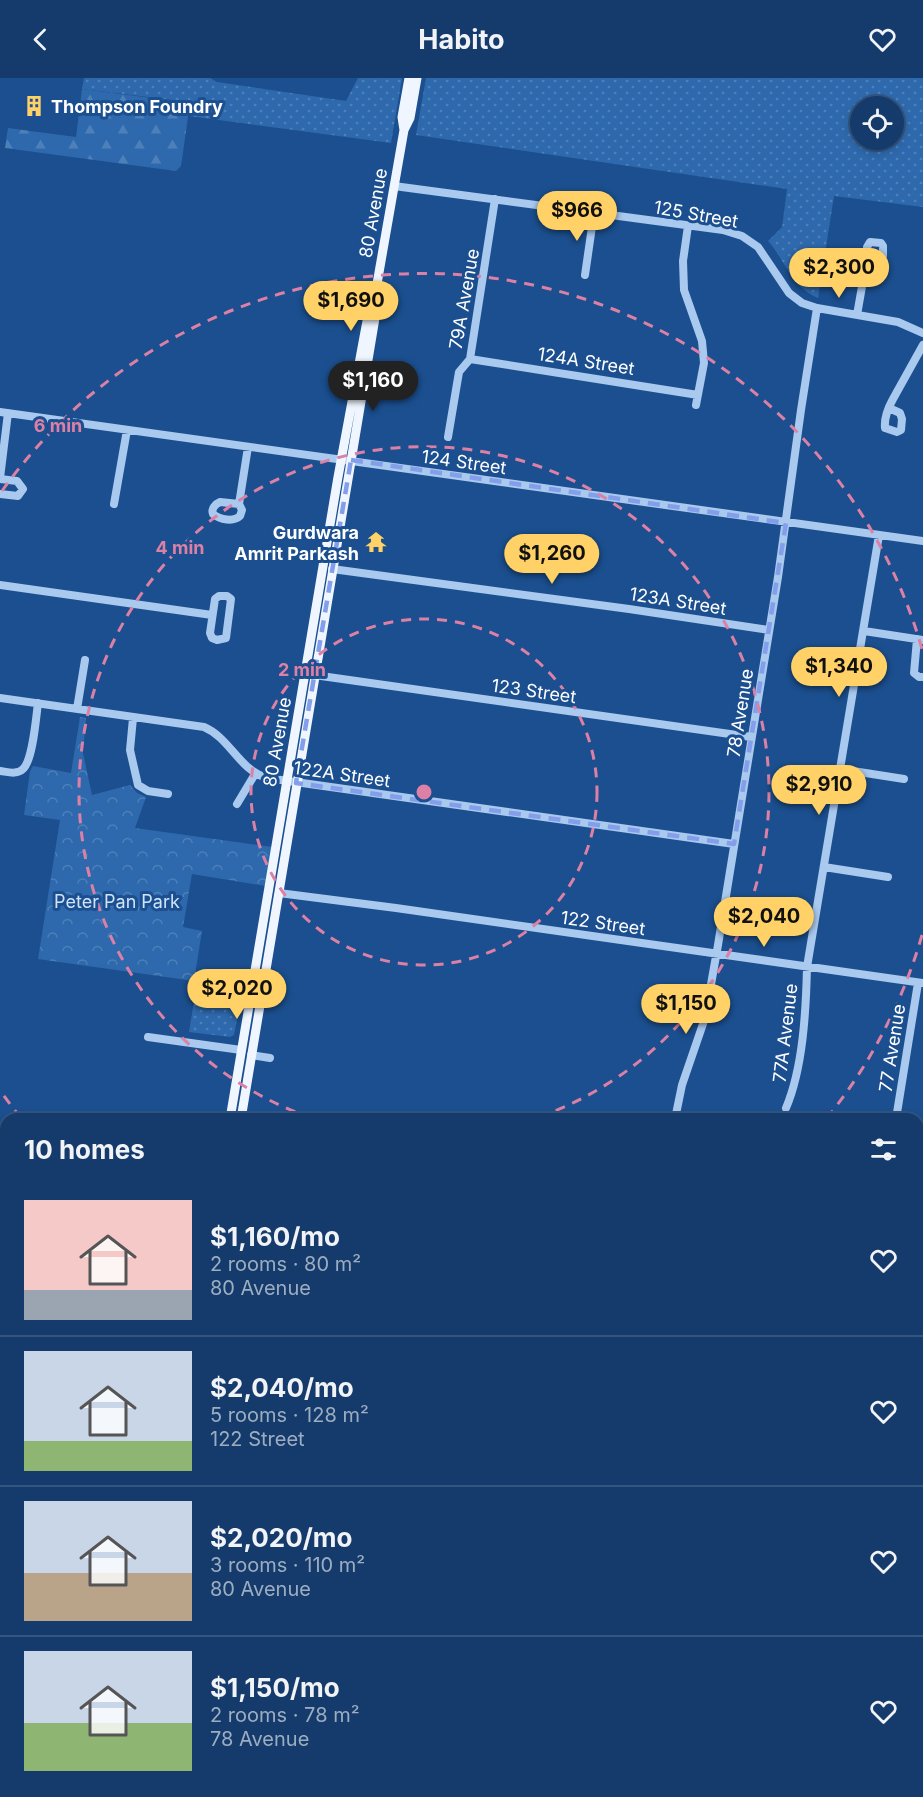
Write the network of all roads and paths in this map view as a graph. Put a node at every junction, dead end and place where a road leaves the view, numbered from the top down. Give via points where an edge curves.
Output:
1 (409, 78) edge
2 (417, 78) edge
3 (404, 130) junction
4 (394, 186) junction
5 (495, 199) junction
6 (594, 213) junction
7 (688, 226) junction
8 (867, 258) dead end
9 (585, 275) dead end
10 (817, 308) junction
11 (857, 315) junction
12 (923, 333) edge
13 (923, 345) edge
14 (470, 359) junction
15 (698, 395) junction
16 (696, 405) dead end
17 (888, 408) dead end
18 (4, 413) edge
19 (127, 430) junction
20 (448, 437) dead end
21 (249, 447) junction
22 (347, 460) junction
23 (0, 478) edge
24 (0, 494) edge
25 (114, 504) dead end
26 (239, 504) dead end
27 (786, 523) junction
28 (879, 535) junction
29 (328, 537) junction
30 (923, 541) edge
31 (332, 569) junction
32 (0, 585) edge
33 (212, 615) junction
34 (769, 630) junction
35 (864, 631) junction
36 (920, 639) edge
37 (310, 646) junction
38 (86, 660) dead end
39 (314, 675) junction
40 (923, 677) edge
41 (0, 698) edge
42 (38, 704) junction
43 (77, 709) junction
44 (133, 718) junction
45 (751, 737) junction
46 (840, 769) junction
47 (0, 771) edge
48 (255, 774) junction
49 (904, 779) dead end
50 (291, 782) junction
51 (168, 794) dead end
52 (237, 804) dead end
53 (734, 844) junction
54 (824, 867) junction
55 (888, 877) dead end
56 (279, 893) junction
57 (716, 954) junction
58 (807, 967) junction
59 (254, 977) junction
60 (921, 983) edge
61 (148, 1036) dead end
62 (242, 1050) junction
63 (251, 1055) junction
64 (270, 1058) dead end
65 (245, 1091) junction
66 (786, 1108) dead end
67 (231, 1113) edge
68 (242, 1113) edge
69 (676, 1113) edge
70 (897, 1113) edge

1 - 3 main road, 80 Avenue via 402,117
2 - 3 main road, 80 Avenue
3 - 4 main road, 80 Avenue
4 - 5 street, 125 Street
4 - 22 main road, 80 Avenue via 374,301 369,310
5 - 6 street, 125 Street
5 - 14 street, 79A Avenue
6 - 7 street, 125 Street
6 - 9 street
7 - 10 street, 125 Street via 742,236 758,247 789,292 802,303
7 - 15 street via 684,290 702,341 704,363
8 - 11 street
10 - 11 street, 125 Street
10 - 27 street, 78 Avenue
11 - 12 street, 125 Street via 898,322
13 - 17 street
14 - 15 street, 124A Street
14 - 20 street, 79A Avenue via 459,372
15 - 16 street
18 - 19 street, 124 Street
18 - 23 street
19 - 21 street, 124 Street
19 - 25 street
21 - 22 street, 124 Street
21 - 26 street
22 - 27 street, 124 Street
22 - 29 main road, 80 Avenue
22 - 31 main road, 80 Avenue
23 - 24 street via 17,481 23,489 18,496
27 - 28 street, 124 Street
27 - 34 street, 78 Avenue
28 - 30 street, 124 Street
28 - 35 street, 77A Avenue
29 - 31 main road
29 - 37 main road, 80 Avenue
31 - 34 street, 123A Street
31 - 39 main road, 80 Avenue
32 - 33 street
33 - 33 street via 215,599 227,596 231,600 226,638 213,638
34 - 45 street, 78 Avenue
35 - 36 street
35 - 46 street, 77A Avenue
36 - 40 street via 914,673
37 - 39 main road via 310,668
37 - 50 main road, 80 Avenue
38 - 43 street
39 - 45 street, 123 Street
39 - 50 main road, 80 Avenue
41 - 42 street
42 - 43 street
42 - 47 street via 24,768
43 - 44 street
44 - 48 street via 210,729
44 - 51 street via 129,750 138,785
45 - 53 street, 78 Avenue
46 - 49 street
46 - 54 street, 77A Avenue
48 - 50 street, 122A Street
48 - 52 street
50 - 53 street, 122A Street
50 - 56 main road, 80 Avenue
50 - 59 main road, 80 Avenue
53 - 57 street, 78 Avenue
54 - 55 street
54 - 58 street, 77A Avenue
56 - 57 street, 122 Street
56 - 63 main road, 80 Avenue
57 - 58 street, 122 Street
57 - 69 street, 78 Avenue via 705,1018
58 - 60 street, 122 Street
58 - 66 street, 77A Avenue via 805,1015
59 - 62 main road, 80 Avenue
59 - 63 main road via 256,989 247,1044
60 - 70 street, 77 Avenue
61 - 62 street
62 - 65 main road via 245,1056 241,1084
62 - 67 main road, 80 Avenue
63 - 64 street
63 - 65 main road, 80 Avenue
65 - 68 main road, 80 Avenue

